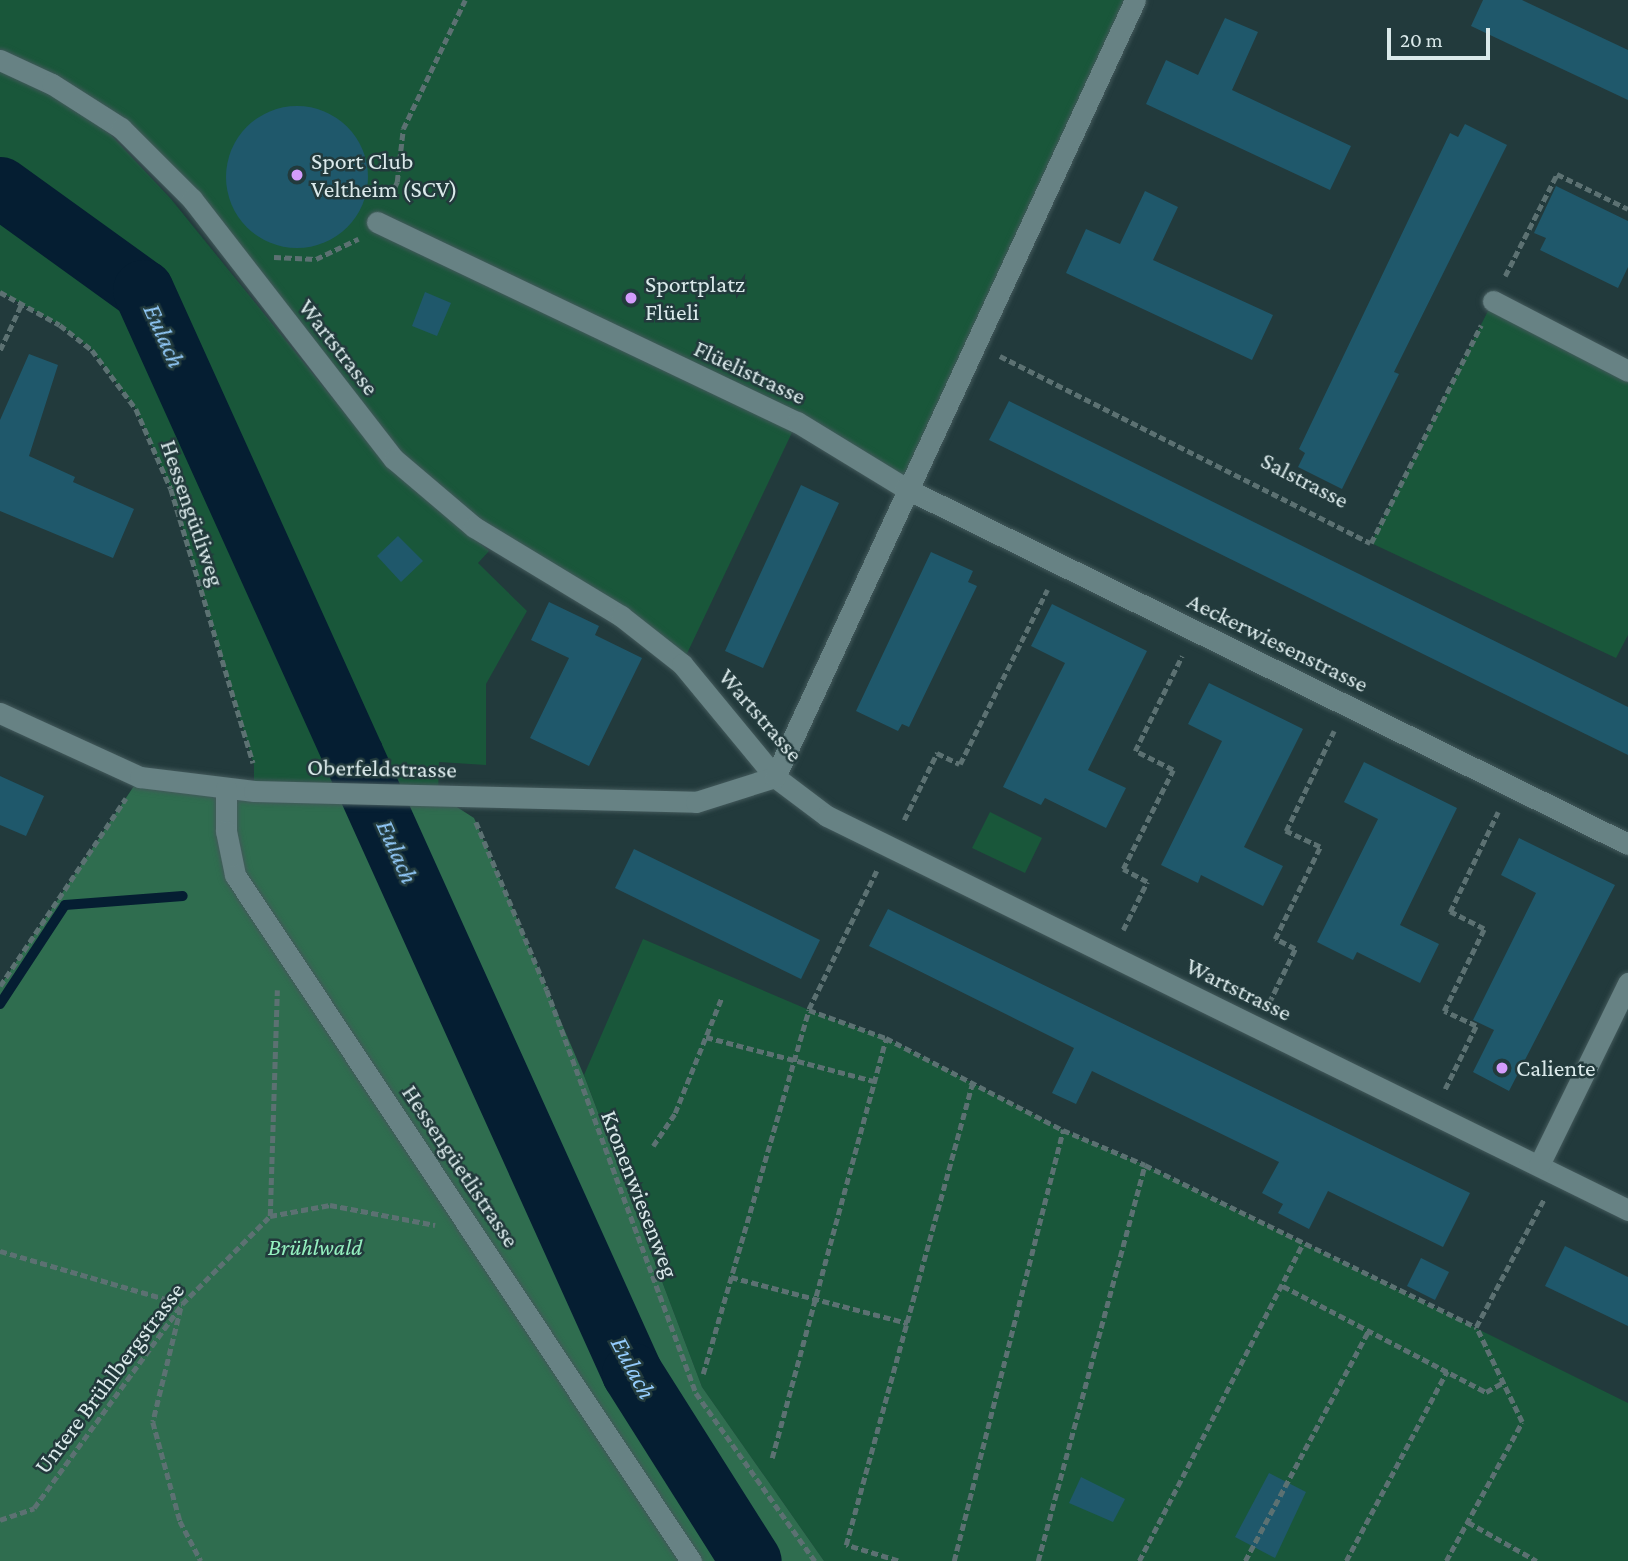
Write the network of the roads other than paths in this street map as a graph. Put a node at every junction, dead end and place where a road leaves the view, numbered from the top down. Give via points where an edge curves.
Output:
1 (1135, 0) edge
2 (0, 60) edge
3 (377, 222) road end
4 (1493, 301) road end
5 (1628, 371) edge
6 (905, 488) junction
7 (0, 713) edge
8 (775, 777) junction
9 (226, 788) junction
10 (1628, 844) edge
11 (1628, 984) edge
12 (1548, 1170) junction
13 (1628, 1209) edge
14 (691, 1561) edge

1 - 6 street
2 - 8 street, Wartstrasse via 52,84 121,128 192,199 394,459 474,527 621,616 681,664
3 - 6 street, Flüelistrasse via 797,422
4 - 5 street
6 - 8 street
6 - 10 street, Aeckerwiesenstrasse
7 - 9 street, Oberfeldstrasse via 140,777
8 - 9 street, Oberfeldstrasse via 696,802
8 - 12 street, Wartstrasse via 827,816
9 - 14 street, Hessengüetlistrasse via 226,831 235,875
11 - 12 street
12 - 13 street, Wartstrasse

